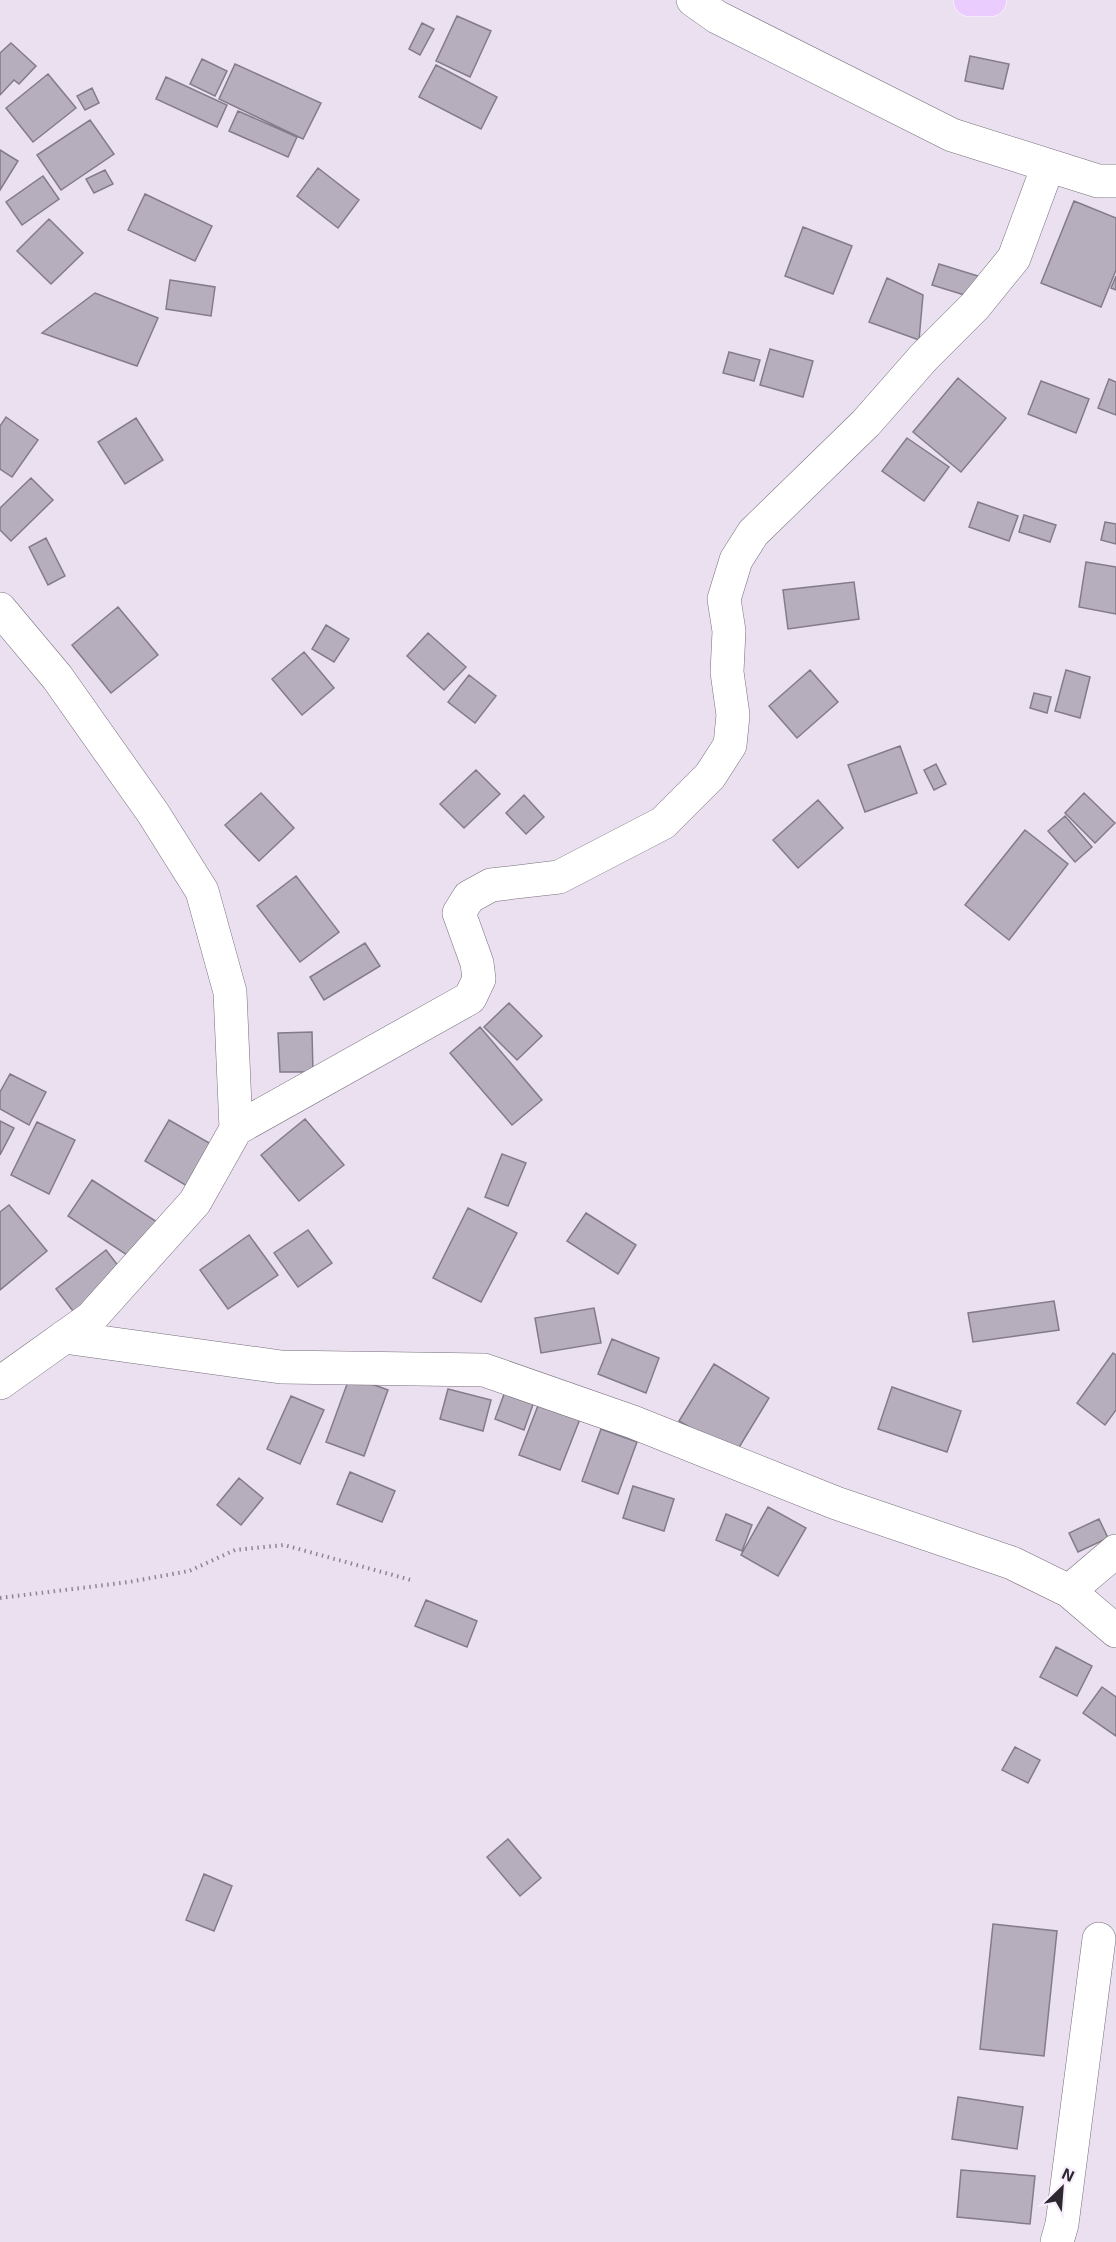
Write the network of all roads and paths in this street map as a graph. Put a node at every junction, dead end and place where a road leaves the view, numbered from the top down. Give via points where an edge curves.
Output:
1 (693, 0) edge
2 (970, 0) edge
3 (990, 0) edge
4 (1048, 166) junction
5 (1116, 181) edge
6 (0, 609) edge
7 (236, 1129) junction
8 (64, 1337) junction
9 (0, 1383) edge
10 (1116, 1551) edge
11 (411, 1580) dead end
12 (1069, 1591) junction
13 (0, 1598) edge
14 (1116, 1631) edge
15 (1099, 1939) dead end
16 (1057, 2242) edge

1 - 4 street via 717,17 951,135
2 - 3 main road
4 - 5 street via 1098,181
4 - 7 street via 1014,258 975,306 866,423 753,533 736,560 724,599 733,715 730,745 710,777 663,824 559,877 491,885 469,897 459,913 477,963 479,980 470,998
6 - 7 street via 57,677 153,813 202,891 230,993
7 - 8 street via 195,1202 91,1318
8 - 9 street
8 - 12 street via 281,1367 484,1370 633,1422 836,1503 1012,1563
10 - 12 street
11 - 13 path via 284,1545 235,1550 189,1571
12 - 14 street
15 - 16 street

